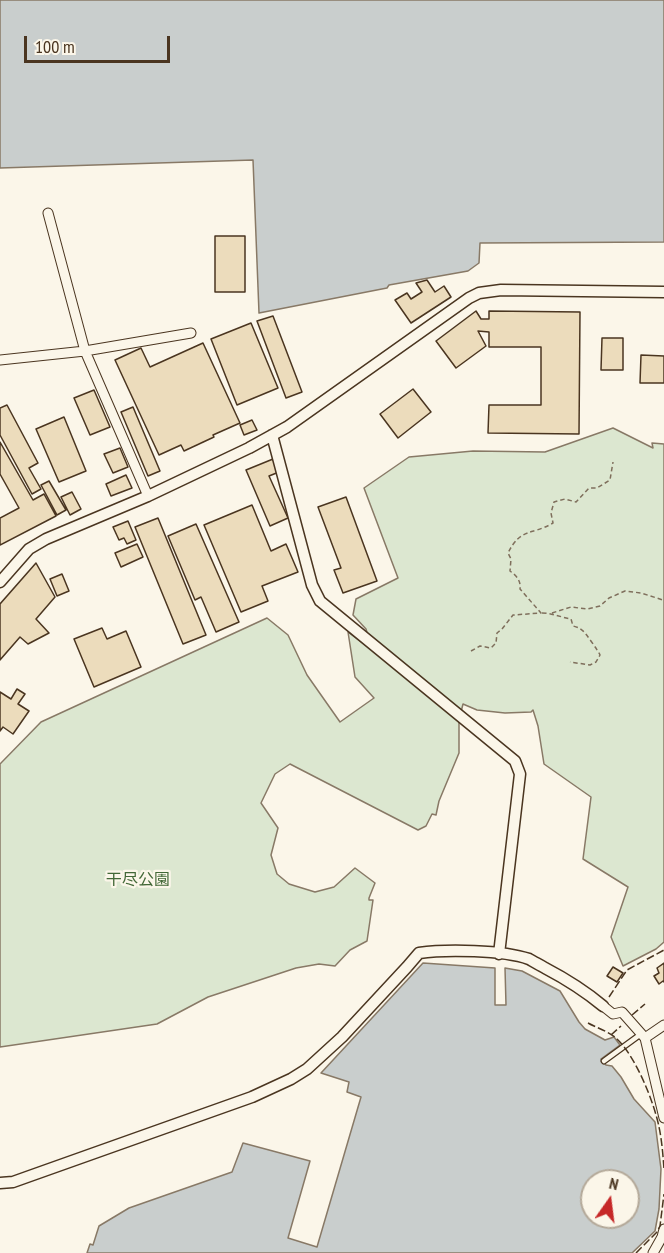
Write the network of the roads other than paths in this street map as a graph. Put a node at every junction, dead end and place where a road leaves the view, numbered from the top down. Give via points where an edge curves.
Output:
1 (48, 213) dead end
2 (664, 292) edge
3 (191, 333) dead end
4 (85, 351) junction
5 (0, 360) edge
6 (273, 435) junction
7 (148, 496) junction
8 (0, 582) edge
9 (499, 954) junction
10 (603, 1006) joint
11 (664, 1025) edge
12 (643, 1036) junction
13 (604, 1061) dead end
14 (662, 1098) edge
15 (664, 1118) edge
16 (0, 1183) edge
17 (663, 1234) edge
18 (653, 1253) edge

1 - 4 street
2 - 6 street via 479,293
3 - 4 street
4 - 5 street
4 - 7 street
6 - 7 street
6 - 9 street via 312,585 320,601 515,761 520,774
7 - 8 street via 46,539 29,549
9 - 10 street via 528,959 563,977
9 - 16 street via 419,952 342,1037 291,1079 241,1101 13,1182
10 - 12 street via 613,1014 622,1012
11 - 12 street
12 - 13 lane
12 - 14 street
14 - 15 street
17 - 18 street

